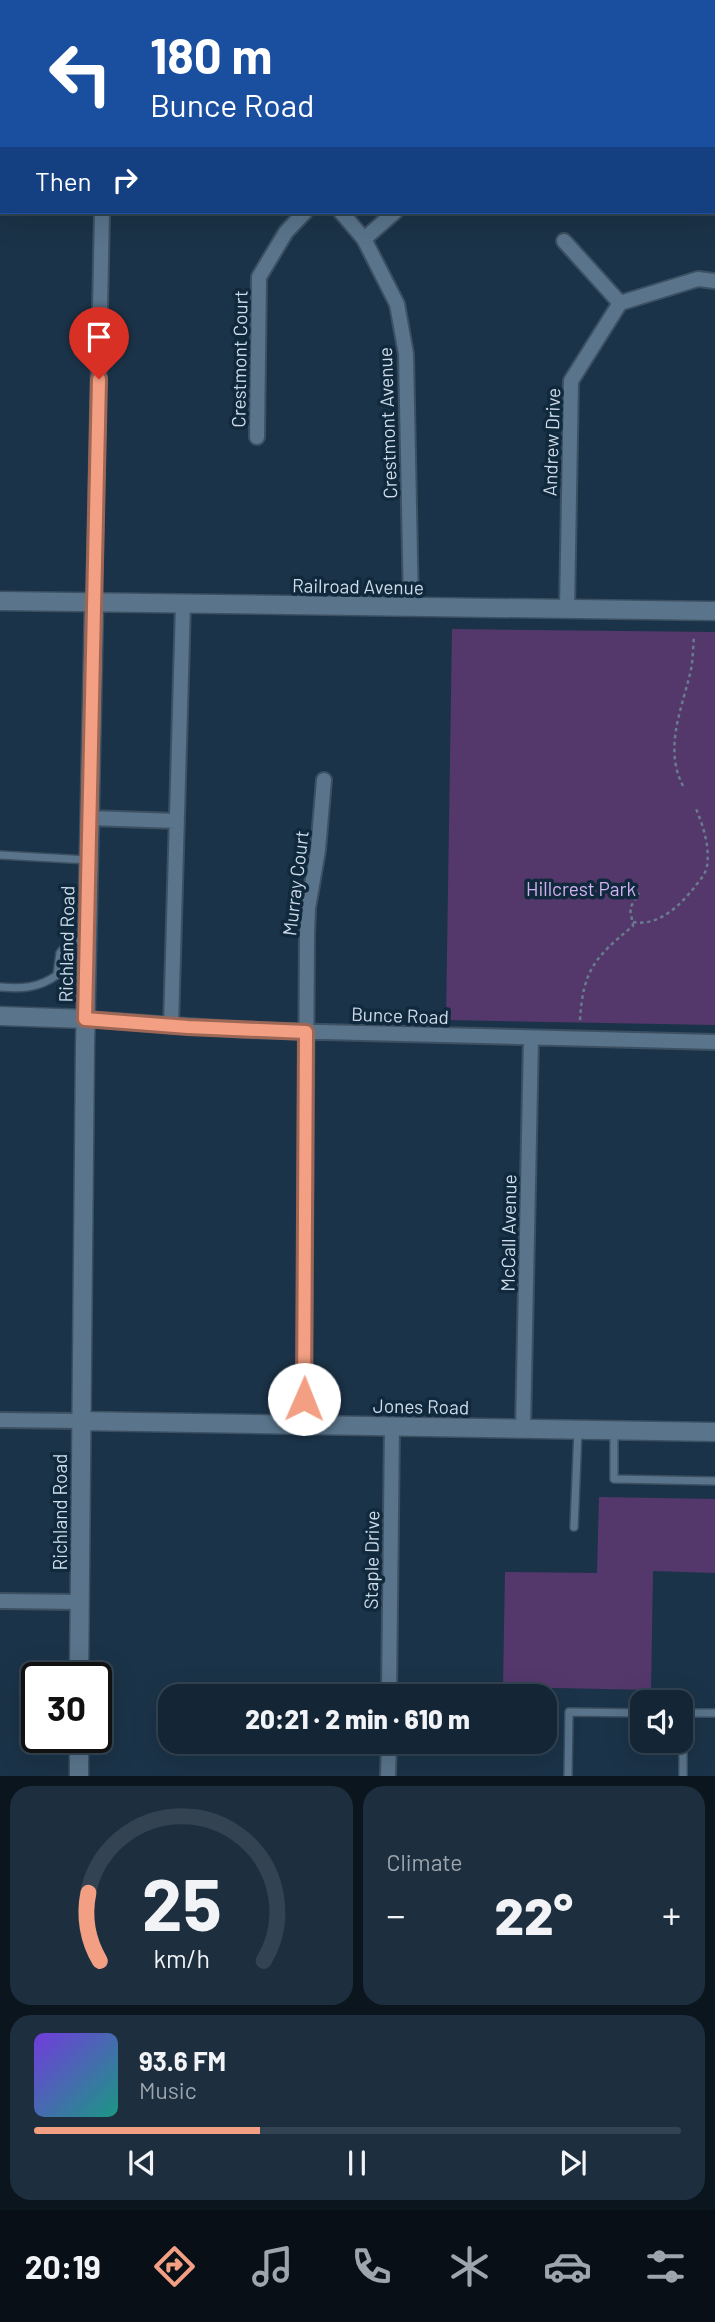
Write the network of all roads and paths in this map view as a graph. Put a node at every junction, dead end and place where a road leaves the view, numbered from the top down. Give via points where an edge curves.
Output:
1 (102, 214) edge
2 (303, 214) edge
3 (343, 214) edge
4 (393, 214) edge
5 (365, 239) junction
6 (564, 241) dead end
7 (715, 281) edge
8 (621, 303) junction
9 (257, 438) dead end
10 (0, 601) edge
11 (94, 603) junction
12 (183, 604) junction
13 (411, 607) junction
14 (567, 610) junction
15 (715, 611) edge
16 (694, 636) dead end
17 (324, 780) dead end
18 (683, 786) dead end
19 (695, 806) dead end
20 (89, 818) junction
21 (177, 821) junction
22 (0, 855) edge
23 (88, 860) junction
24 (639, 893) dead end
25 (633, 922) junction
26 (87, 939) junction
27 (0, 988) edge
28 (0, 1016) edge
29 (85, 1019) junction
30 (580, 1020) dead end
31 (171, 1026) junction
32 (306, 1032) junction
33 (531, 1038) junction
34 (715, 1042) edge
35 (0, 1420) edge
36 (81, 1421) junction
37 (303, 1425) junction
38 (392, 1426) junction
39 (523, 1429) junction
40 (578, 1429) junction
41 (614, 1430) junction
42 (715, 1432) edge
43 (715, 1481) edge
44 (574, 1527) dead end
45 (0, 1601) edge
46 (80, 1602) junction
47 (79, 1662) edge
48 (389, 1684) edge
49 (630, 1713) edge
50 (693, 1713) edge
51 (715, 1713) edge
52 (79, 1753) edge
53 (683, 1753) edge
54 (388, 1754) edge
55 (79, 1776) edge
56 (388, 1776) edge
57 (568, 1776) edge
58 (683, 1776) edge

1 - 11 street, Richland Road
2 - 9 street, Crestmont Court via 286,232 259,277
3 - 5 street, Crestmont Avenue
4 - 5 street
5 - 13 street, Crestmont Avenue via 397,304 406,354
6 - 8 street
7 - 8 street via 698,279
8 - 14 street, Andrew Drive via 571,381
10 - 11 street, Railroad Avenue
11 - 12 street, Railroad Avenue
11 - 20 street, Richland Road
12 - 13 street, Railroad Avenue
12 - 21 street
13 - 14 street, Railroad Avenue
14 - 15 street, Railroad Avenue
16 - 18 path via 675,735 674,755
17 - 32 street, Murray Court via 308,908
19 - 25 path via 706,837 707,871 672,910 652,921
20 - 21 street
20 - 23 street, Richland Road
21 - 31 street
22 - 23 lane
23 - 26 street, Richland Road
24 - 25 path via 630,908
25 - 30 path via 591,967
26 - 27 lane via 69,942 60,953 57,975 46,984
26 - 29 street, Richland Road
28 - 29 street
29 - 31 street, Bunce Road
29 - 36 street, Richland Road
31 - 32 street, Bunce Road
32 - 33 street, Bunce Road
32 - 37 street, Murray Court
33 - 34 street, Bunce Road
33 - 39 street, McCall Avenue
35 - 36 street, Jones Road
36 - 37 street, Jones Road
36 - 46 street, Richland Road
37 - 38 street, Jones Road
38 - 39 street, Jones Road
38 - 48 street, Staple Drive
39 - 40 street, Jones Road
40 - 41 street, Jones Road
40 - 44 lane
41 - 42 street, Jones Road
41 - 43 lane via 614,1479
45 - 46 street
46 - 47 street, Richland Road
49 - 57 lane via 569,1713
50 - 51 lane
52 - 55 street
53 - 58 lane
54 - 56 street

